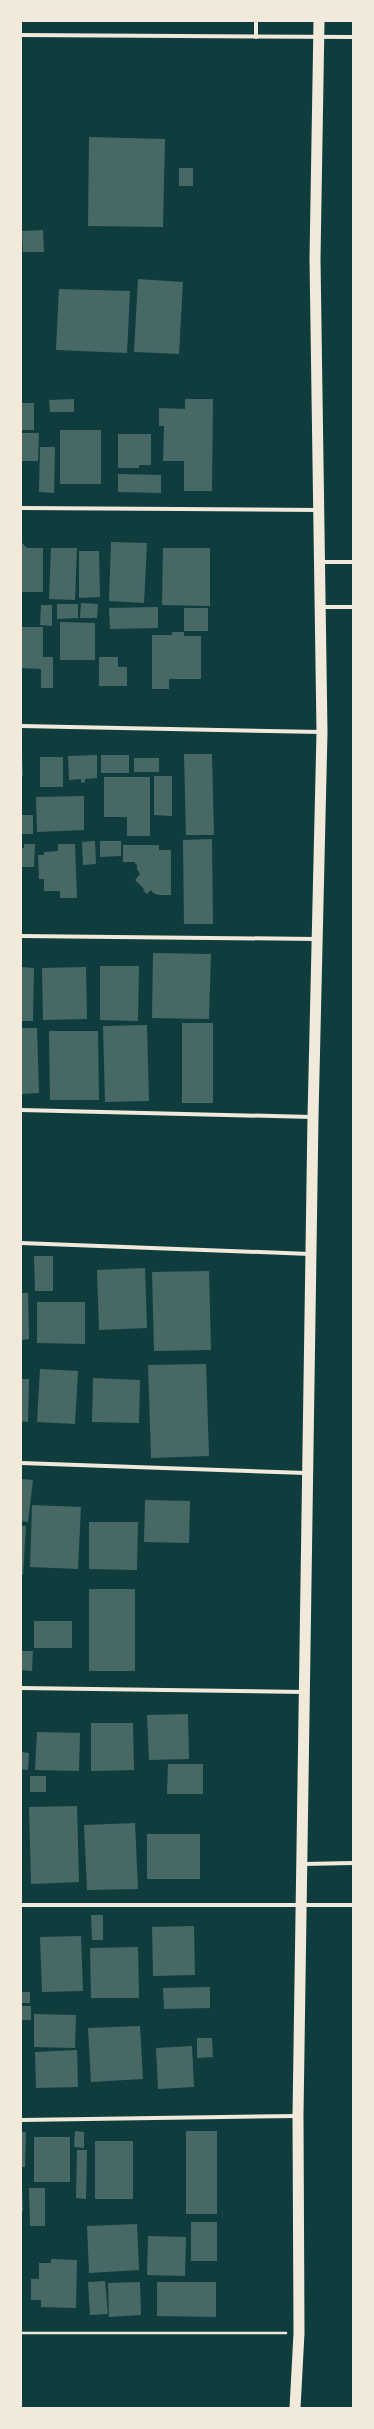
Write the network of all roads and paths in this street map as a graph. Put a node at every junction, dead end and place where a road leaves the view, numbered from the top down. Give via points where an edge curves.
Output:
1 (256, 21) edge
2 (319, 21) edge
3 (21, 35) edge
4 (319, 36) junction
5 (256, 37) junction
6 (353, 37) edge
7 (21, 508) edge
8 (319, 510) junction
9 (319, 562) junction
10 (353, 562) edge
11 (320, 607) junction
12 (353, 607) edge
13 (21, 726) edge
14 (322, 732) junction
15 (21, 936) edge
16 (316, 939) junction
17 (21, 1110) edge
18 (313, 1117) junction
19 (21, 1243) edge
20 (310, 1254) junction
21 (21, 1463) edge
22 (308, 1473) junction
23 (21, 1688) edge
24 (305, 1692) junction
25 (353, 1863) edge
26 (302, 1864) junction
27 (21, 1905) edge
28 (353, 1905) edge
29 (301, 1906) junction
30 (298, 2116) junction
31 (21, 2120) edge
32 (21, 2333) edge
33 (299, 2333) junction
34 (295, 2408) edge

1 - 5 street
2 - 4 highway
3 - 5 street
4 - 5 street
4 - 6 street
4 - 8 highway via 316,259
7 - 8 street
8 - 9 highway
9 - 10 street
9 - 11 highway
11 - 12 street
11 - 14 highway
13 - 14 street
14 - 16 highway
15 - 16 street
16 - 18 highway
17 - 18 street
18 - 20 highway
19 - 20 street
20 - 22 highway
21 - 22 street
22 - 24 highway
23 - 24 street
24 - 26 highway
25 - 26 street
26 - 29 highway
27 - 29 street
28 - 29 street
29 - 30 highway
30 - 31 street
30 - 33 highway
32 - 33 path
33 - 34 highway

